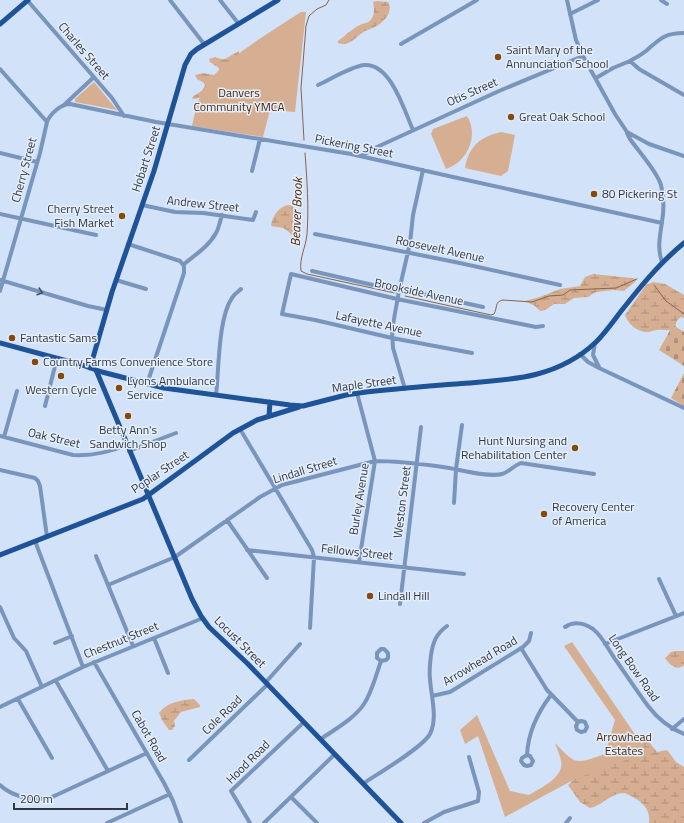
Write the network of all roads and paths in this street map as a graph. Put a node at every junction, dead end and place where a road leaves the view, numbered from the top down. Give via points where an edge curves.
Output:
1 (28, 0) edge
2 (170, 0) edge
3 (220, 0) edge
4 (278, 0) edge
5 (477, 0) edge
6 (567, 0) edge
7 (598, 0) edge
8 (661, 0) edge
9 (667, 4) dead end
10 (570, 14) junction
11 (238, 23) junction
12 (0, 24) edge
13 (684, 33) edge
14 (204, 44) junction
15 (401, 44) dead end
16 (582, 56) junction
17 (630, 61) junction
18 (0, 69) edge
19 (94, 77) junction
20 (596, 78) junction
21 (318, 85) dead end
22 (684, 95) edge
23 (65, 104) junction
24 (124, 116) junction
25 (47, 122) junction
26 (168, 124) junction
27 (413, 130) junction
28 (627, 132) junction
29 (260, 139) junction
30 (371, 150) junction
31 (0, 153) edge
32 (360, 156) junction
33 (684, 156) edge
34 (374, 159) junction
35 (37, 162) junction
36 (423, 170) junction
37 (252, 171) dead end
38 (142, 205) junction
39 (256, 212) dead end
40 (0, 214) edge
41 (222, 215) junction
42 (21, 218) junction
43 (662, 223) junction
44 (315, 234) dead end
45 (96, 235) dead end
46 (684, 242) edge
47 (128, 244) junction
48 (408, 253) junction
49 (662, 262) junction
50 (184, 264) junction
51 (312, 271) dead end
52 (1, 280) edge
53 (116, 280) junction
54 (560, 285) dead end
55 (146, 289) dead end
56 (241, 289) dead end
57 (399, 290) junction
58 (0, 291) edge
59 (398, 299) junction
60 (483, 307) dead end
61 (107, 310) junction
62 (282, 314) joint
63 (543, 326) dead end
64 (392, 338) junction
65 (0, 343) edge
66 (595, 343) junction
67 (472, 353) dead end
68 (580, 354) junction
69 (57, 358) junction
70 (90, 368) junction
71 (599, 368) junction
72 (96, 370) junction
73 (147, 384) junction
74 (404, 388) junction
75 (17, 391) dead end
76 (357, 393) junction
77 (216, 396) junction
78 (270, 402) junction
79 (45, 406) dead end
80 (303, 406) junction
81 (684, 408) edge
82 (269, 416) junction
83 (462, 425) dead end
84 (421, 427) dead end
85 (240, 429) junction
86 (176, 433) dead end
87 (2, 436) edge
88 (127, 445) junction
89 (130, 451) junction
90 (375, 461) junction
91 (416, 464) junction
92 (456, 469) junction
93 (0, 470) edge
94 (594, 474) dead end
95 (275, 488) junction
96 (148, 495) junction
97 (454, 503) dead end
98 (227, 520) junction
99 (47, 537) junction
100 (35, 541) junction
101 (248, 550) junction
102 (0, 555) edge
103 (96, 556) dead end
104 (175, 557) junction
105 (314, 557) junction
106 (359, 562) junction
107 (404, 567) junction
108 (464, 574) dead end
109 (267, 578) dead end
110 (659, 579) dead end
111 (108, 585) junction
112 (400, 604) dead end
113 (0, 606) edge
114 (684, 613) edge
115 (676, 616) junction
116 (202, 618) junction
117 (447, 626) dead end
118 (565, 627) dead end
119 (310, 628) dead end
120 (531, 633) dead end
121 (72, 636) junction
122 (154, 638) junction
123 (55, 643) dead end
124 (300, 644) dead end
125 (605, 644) junction
126 (133, 646) junction
127 (521, 648) junction
128 (381, 661) dead end
129 (94, 662) junction
130 (83, 667) junction
131 (168, 673) dead end
132 (56, 681) junction
133 (267, 683) junction
134 (42, 687) junction
135 (551, 695) junction
136 (432, 696) junction
137 (18, 699) junction
138 (0, 707) edge
139 (684, 719) edge
140 (304, 722) junction
141 (578, 722) dead end
142 (672, 729) junction
143 (684, 734) edge
144 (321, 739) junction
145 (147, 753) junction
146 (335, 754) junction
147 (527, 755) dead end
148 (469, 757) dead end
149 (52, 758) dead end
150 (189, 760) dead end
151 (108, 771) junction
152 (364, 783) junction
153 (0, 785) edge
154 (170, 794) junction
155 (291, 797) junction
156 (570, 818) dead end
157 (107, 823) edge
158 (181, 823) edge
159 (250, 823) edge
160 (264, 823) edge
161 (317, 823) edge
162 (402, 823) edge
163 (424, 823) edge
164 (566, 823) edge

1 - 12 main road
1 - 19 street, Charles Street
2 - 14 street
3 - 11 street
4 - 11 main road, Hobart Street
5 - 15 street
6 - 10 street
7 - 10 street
8 - 9 street
10 - 16 street
11 - 14 main road, Hobart Street
13 - 17 street via 661,37
14 - 26 main road, Hobart Street via 193,51 185,65
16 - 20 street
16 - 27 street, Otis Street
17 - 20 street
17 - 22 street
18 - 25 street
19 - 23 street
19 - 24 street, Charles Street
20 - 28 street
21 - 27 street via 362,65 376,67 390,80
23 - 24 street, Pickering Street
23 - 25 street via 49,117
24 - 26 street, Pickering Street
25 - 35 street, Cherry Street
26 - 29 street, Pickering Street
26 - 38 main road, Hobart Street
27 - 30 street, Otis Street
28 - 33 street via 654,146
28 - 43 street via 661,183
29 - 32 street, Pickering Street
29 - 37 street
30 - 32 street, Otis Street
30 - 34 street
31 - 35 street
32 - 34 street, Pickering Street
34 - 36 street, Pickering Street
35 - 42 street, Cherry Street
36 - 43 street, Pickering Street
36 - 48 street
38 - 41 street, Andrew Street via 175,212
38 - 47 main road, Hobart Street
39 - 41 street, Andrew Street via 253,220
40 - 42 street
41 - 50 street via 212,239
42 - 45 street
42 - 52 street, Cherry Street
43 - 49 street via 659,238
44 - 48 street, Roosevelt Avenue
46 - 49 main road, Maple Street
47 - 50 street
47 - 53 main road, Hobart Street
48 - 54 street, Roosevelt Avenue
48 - 57 street
49 - 66 main road, Maple Street
50 - 73 street via 184,273
51 - 57 street, Brookside Avenue
52 - 58 street, Cherry Street
52 -> 61 street
53 - 55 street
53 - 61 main road, Hobart Street
56 - 77 street via 232,297 224,317
57 - 59 street
57 - 60 street, Brookside Avenue
59 - 62 street, Brookside Avenue via 291,274
59 - 63 street, Brookside Avenue via 536,327
59 - 64 street
61 - 70 main road, Hobart Street
62 - 64 street, Lafayette Avenue
64 - 67 street, Lafayette Avenue
64 - 74 street
65 - 69 main road, Maple Street
66 - 68 main road, Maple Street
66 - 71 street via 593,355
68 - 71 street
68 - 74 main road, Maple Street via 549,372 530,376 501,381
69 - 70 main road, Maple Street
69 - 79 street
70 - 72 main road, Maple Street
71 - 81 street
72 - 73 main road, Maple Street
72 - 88 main road, Locust Street
73 - 77 main road, Maple Street
74 - 76 main road, Maple Street
75 - 87 street
76 - 80 main road, Maple Street
76 - 90 street, Burley Avenue
77 - 78 main road, Maple Street
78 - 80 main road, Maple Street
78 - 82 main road
80 - 82 main road, Poplar Street
82 - 85 main road, Poplar Street
83 - 92 street
84 - 91 street, Weston Street
85 - 95 street
85 - 96 main road, Poplar Street
86 - 89 street
87 - 88 street, Oak Street via 79,455 104,452
88 - 89 main road, Locust Street
89 - 96 main road, Locust Street
90 - 91 street, Lindall Street
90 - 95 street, Lindall Street via 319,474
90 - 106 street, Burley Avenue
91 - 92 street, Lindall Street
91 - 107 street, Weston Street
92 - 94 street, Lindall Street via 486,475 501,474 521,464
92 - 97 street
93 - 99 street via 35,478 38,481
95 - 98 street, Lindall Street
95 - 105 street via 309,542
96 - 99 main road, Poplar Street
96 - 104 main road, Locust Street
98 - 101 street
98 - 104 street, Lindall Street
99 - 100 main road, Poplar Street
100 - 102 main road, Poplar Street
100 - 121 street, Chestnut Street
101 - 105 street, Fellows Street
101 - 109 street
103 - 111 street
104 - 111 street, Lindall Street
104 - 116 main road, Locust Street
105 - 106 street, Fellows Street
105 - 119 street
106 - 107 street, Fellows Street
107 - 108 street, Fellows Street
107 - 112 street, Weston Street
110 - 115 street
111 - 126 street
113 - 134 street via 14,638 26,651
114 - 115 street
115 - 125 street
116 - 122 street, Chestnut Street
116 - 133 main road, Locust Street
117 - 136 street via 436,636 433,646 430,672
118 - 125 street, Long Bow Road via 571,623 582,624 593,630
120 - 127 street, Arrowhead Road via 528,642
121 - 123 street
121 - 130 street, Chestnut Street
122 - 126 street, Chestnut Street
122 - 131 street
124 - 133 street, Cole Road
125 - 142 street, Long Bow Road via 649,707
126 - 129 street, Chestnut Street
127 - 135 street
127 - 136 street, Arrowhead Road via 450,692
128 - 144 street via 368,698 350,718
129 - 130 street, Chestnut Street
129 - 145 street, Cabot Road
130 - 132 street
132 - 134 street
132 - 151 street
133 - 140 main road, Locust Street
133 - 150 street, Cole Road
134 - 137 street
135 - 141 street
135 - 147 street via 536,720
136 - 152 street via 434,721 427,738 414,750
137 - 138 street
137 - 149 street
139 - 142 street
140 - 144 main road, Locust Street
140 - 159 street, Hood Road via 231,791
142 - 143 street, Long Bow Road
144 - 146 main road, Locust Street
145 - 151 street
145 - 154 street, Cabot Road
146 - 152 main road, Locust Street
146 - 155 street
148 - 163 street via 479,792 478,801 444,812
151 - 153 street via 50,798 23,797 12,794
152 - 162 main road, Locust Street
154 - 157 street
154 - 158 street, Cabot Road
155 - 160 street
155 - 161 street
156 - 164 street

